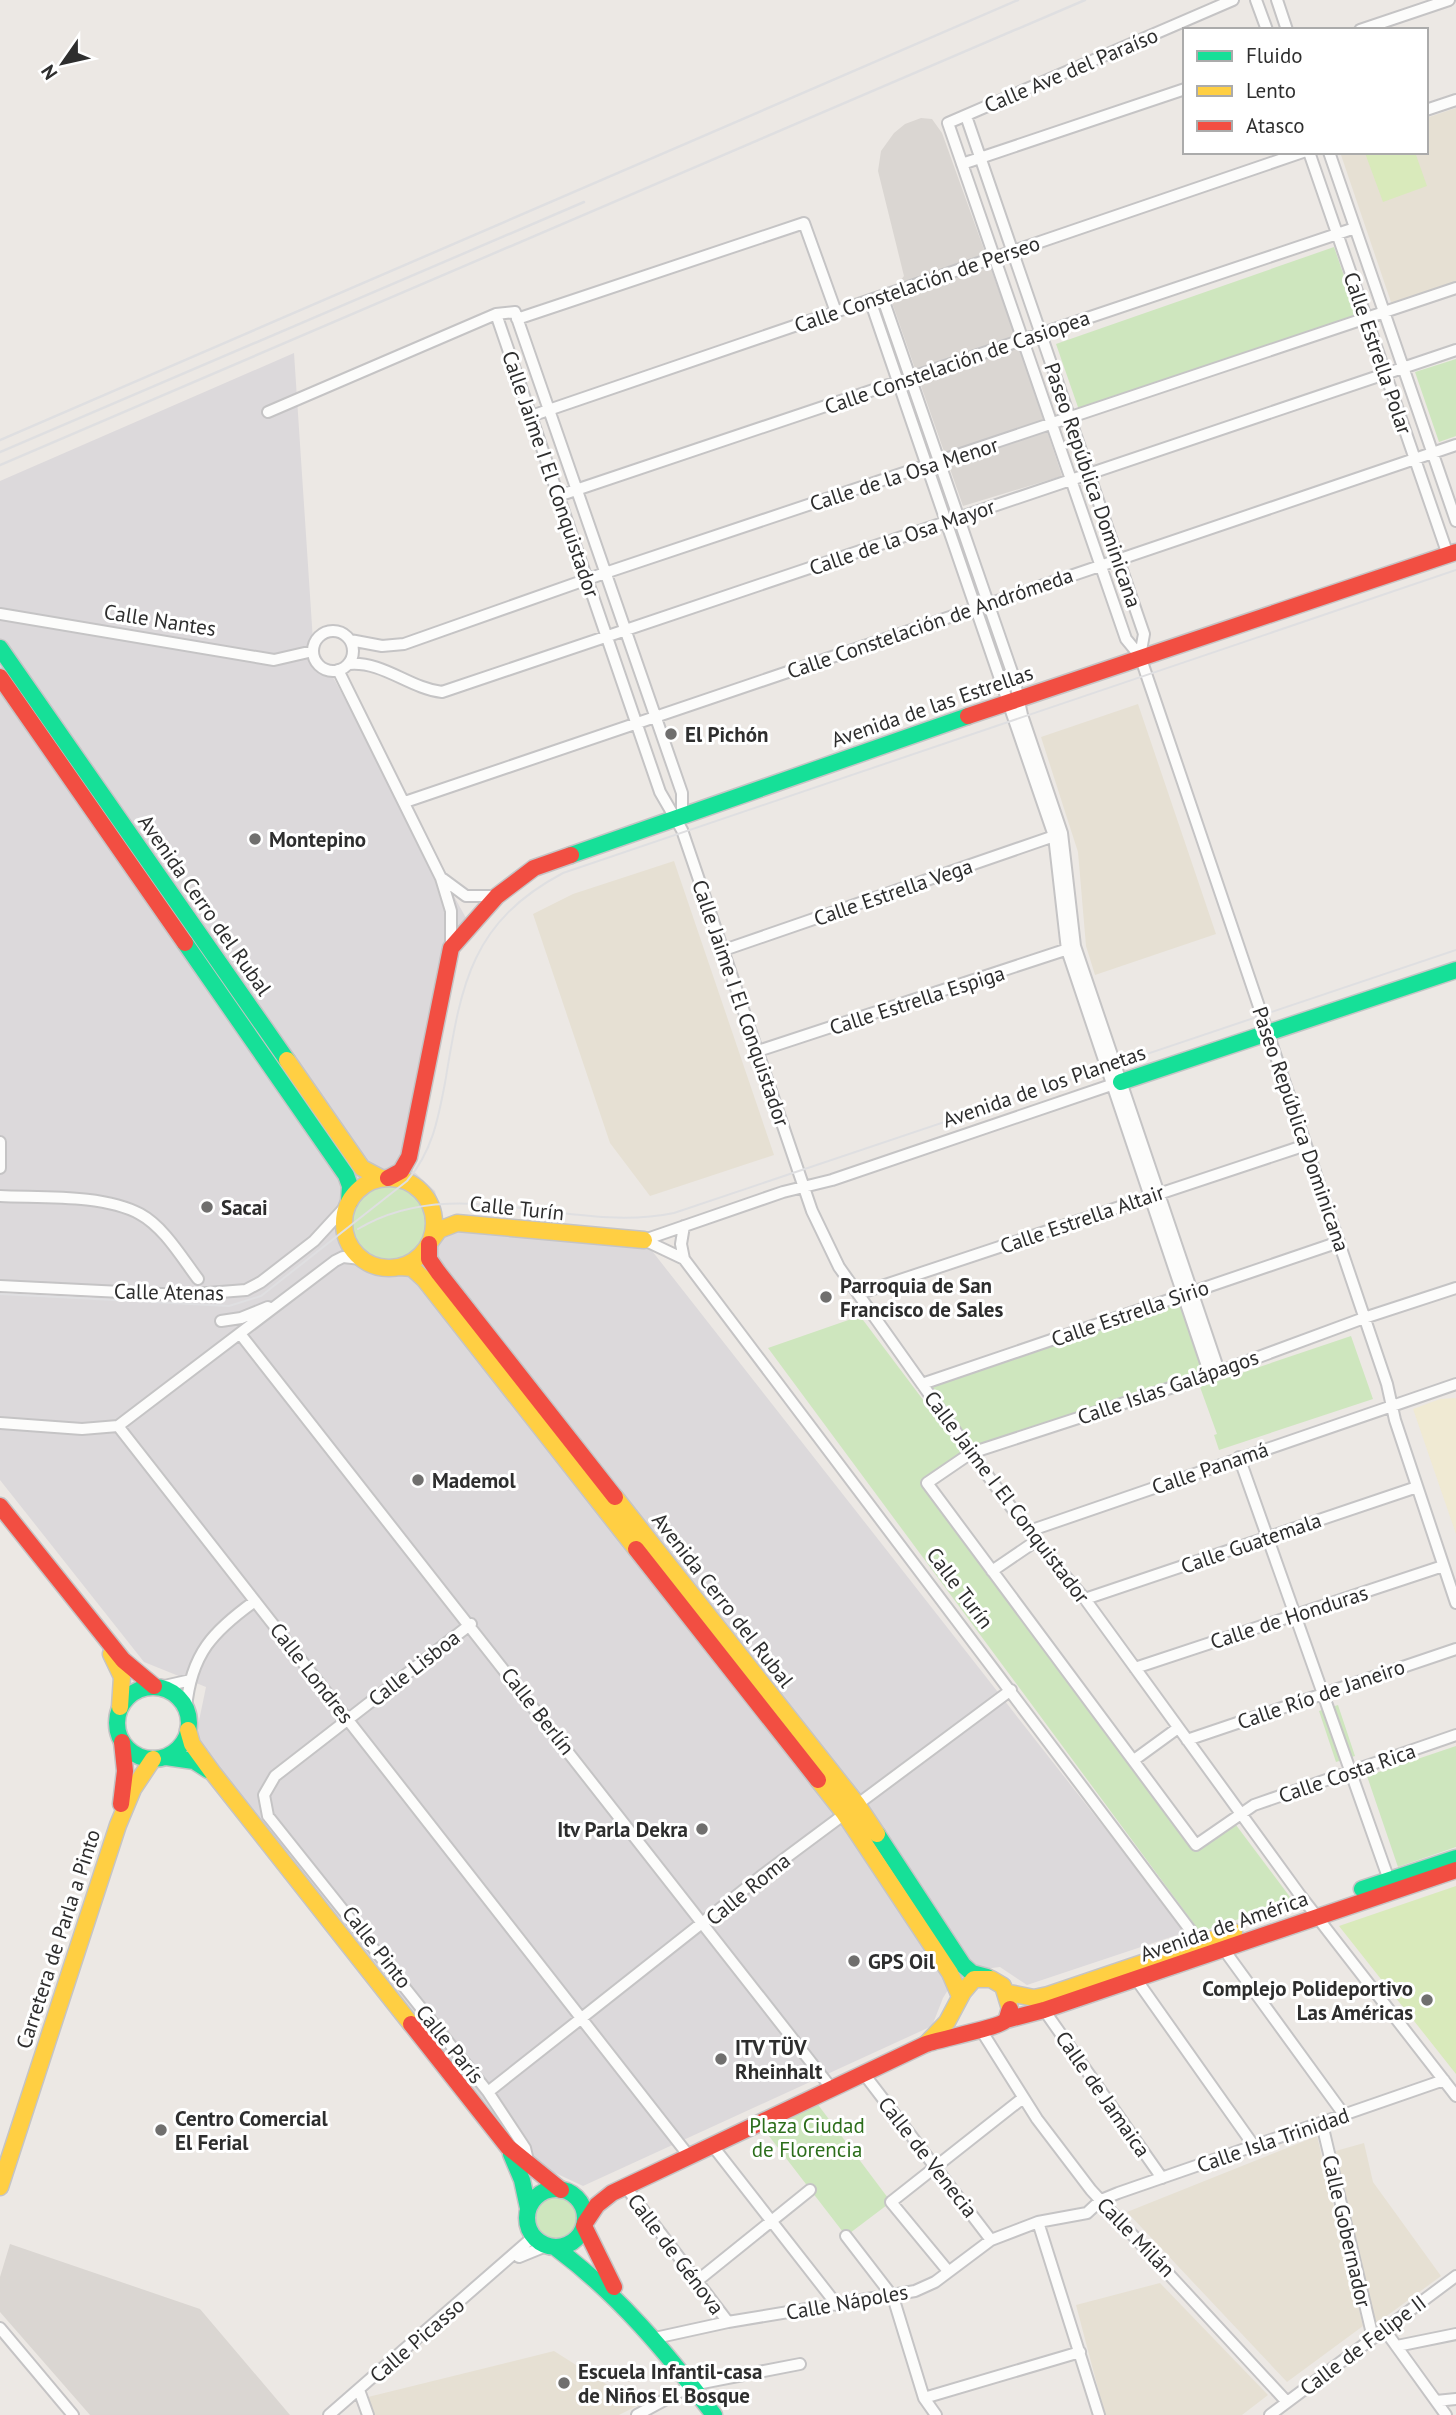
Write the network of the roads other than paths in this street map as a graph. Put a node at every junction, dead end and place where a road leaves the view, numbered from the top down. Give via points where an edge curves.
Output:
1 (1233, 0) edge
2 (1256, 0) edge
3 (1277, 0) edge
4 (1449, 0) edge
5 (1265, 28) edge
6 (1286, 28) edge
7 (1366, 28) edge
8 (1183, 90) edge
9 (1456, 100) edge
10 (1428, 109) edge
11 (965, 116) junction
12 (948, 124) joint
13 (1297, 154) edge
14 (1310, 154) edge
15 (1330, 154) edge
16 (980, 158) junction
17 (962, 164) junction
18 (1355, 228) junction
19 (1337, 234) junction
20 (1012, 251) junction
21 (994, 258) junction
22 (1456, 288) edge
23 (876, 298) junction
24 (836, 312) junction
25 (1384, 312) junction
26 (496, 314) junction
27 (516, 316) junction
28 (1366, 318) junction
29 (1040, 334) junction
30 (1023, 340) junction
31 (1456, 350) edge
32 (1404, 368) junction
33 (1385, 374) junction
34 (903, 380) junction
35 (548, 410) junction
36 (268, 412) dead end
37 (531, 416) junction
38 (1070, 418) junction
39 (1052, 424) junction
40 (1456, 445) edge
41 (1433, 453) junction
42 (1415, 459) junction
43 (940, 463) junction
44 (926, 467) junction
45 (1089, 474) junction
46 (1072, 480) junction
47 (576, 490) junction
48 (558, 496) junction
49 (958, 518) junction
50 (1456, 520) edge
51 (946, 523) junction
52 (1454, 554) edge
53 (1118, 559) junction
54 (1101, 565) junction
55 (605, 573) junction
56 (587, 580) junction
57 (988, 604) junction
58 (975, 608) junction
59 (0, 614) edge
60 (626, 632) junction
61 (607, 638) junction
62 (350, 640) junction
63 (0, 648) edge
64 (313, 651) junction
65 (1140, 658) junction
66 (349, 664) junction
67 (338, 670) junction
68 (0, 677) edge
69 (1013, 700) junction
70 (655, 716) junction
71 (636, 723) junction
72 (405, 802) junction
73 (679, 821) junction
74 (1058, 834) junction
75 (441, 878) junction
76 (497, 896) junction
77 (451, 948) junction
78 (1071, 948) junction
79 (724, 950) junction
80 (1456, 970) edge
81 (1268, 1032) junction
82 (758, 1051) junction
83 (1116, 1083) junction
84 (0, 1142) edge
85 (1306, 1144) junction
86 (0, 1168) edge
87 (384, 1178) junction
88 (804, 1186) junction
89 (1154, 1195) junction
90 (0, 1196) edge
91 (348, 1203) junction
92 (684, 1226) junction
93 (644, 1240) junction
94 (430, 1242) junction
95 (1339, 1242) junction
96 (361, 1259) junction
97 (684, 1259) junction
98 (400, 1267) junction
99 (198, 1279) junction
100 (0, 1286) edge
101 (1456, 1289) edge
102 (210, 1294) junction
103 (858, 1294) junction
104 (1187, 1294) junction
105 (190, 1295) junction
106 (278, 1304) junction
107 (1364, 1318) junction
108 (221, 1321) dead end
109 (241, 1335) junction
110 (1214, 1373) junction
111 (922, 1384) junction
112 (1456, 1384) edge
113 (1392, 1407) junction
114 (0, 1423) edge
115 (118, 1426) junction
116 (971, 1453) junction
117 (1239, 1457) junction
118 (1417, 1487) junction
119 (0, 1506) edge
120 (1029, 1531) junction
121 (1269, 1537) junction
122 (1036, 1541) junction
123 (1443, 1566) junction
124 (992, 1571) junction
125 (1085, 1599) junction
126 (255, 1601) junction
127 (1456, 1603) edge
128 (77, 1605) junction
129 (1296, 1615) junction
130 (471, 1624) junction
131 (1456, 1649) edge
132 (1135, 1668) junction
133 (191, 1680) junction
134 (157, 1687) junction
135 (1011, 1690) junction
136 (1324, 1692) junction
137 (120, 1707) junction
138 (186, 1708) junction
139 (349, 1719) junction
140 (1178, 1728) junction
141 (188, 1730) junction
142 (1456, 1735) edge
143 (1187, 1740) junction
144 (121, 1742) junction
145 (160, 1758) junction
146 (1134, 1760) junction
147 (1351, 1771) junction
148 (213, 1773) junction
149 (264, 1795) joint
150 (850, 1809) junction
151 (1241, 1813) junction
152 (118, 1825) junction
153 (1456, 1858) edge
154 (1456, 1870) edge
155 (1389, 1880) junction
156 (1313, 1911) junction
157 (704, 1924) junction
158 (1200, 1943) junction
159 (1222, 1947) junction
160 (987, 1978) junction
161 (1136, 1979) junction
162 (1009, 1993) junction
163 (959, 1996) junction
164 (1044, 2010) junction
165 (583, 2018) junction
166 (1005, 2021) junction
167 (978, 2030) junction
168 (926, 2044) junction
169 (1000, 2060) junction
170 (864, 2074) junction
171 (1444, 2080) junction
172 (832, 2089) junction
173 (488, 2092) junction
174 (1456, 2096) edge
175 (1023, 2098) junction
176 (1345, 2116) junction
177 (1322, 2124) junction
178 (712, 2145) junction
179 (1254, 2146) junction
180 (508, 2147) junction
181 (689, 2156) junction
182 (529, 2165) junction
183 (936, 2166) junction
184 (1162, 2178) junction
185 (0, 2187) edge
186 (564, 2190) junction
187 (618, 2190) junction
188 (810, 2190) dead end
189 (1101, 2200) junction
190 (528, 2208) junction
191 (770, 2222) junction
192 (1038, 2222) junction
193 (584, 2225) junction
194 (846, 2236) dead end
195 (991, 2240) junction
196 (545, 2244) junction
197 (947, 2271) junction
198 (1456, 2276) edge
199 (697, 2281) junction
200 (893, 2297) junction
201 (622, 2301) junction
202 (837, 2305) junction
203 (728, 2322) junction
204 (0, 2328) edge
205 (1384, 2329) junction
206 (1456, 2334) edge
207 (654, 2338) junction
208 (1373, 2338) junction
209 (1397, 2346) junction
210 (1080, 2352) junction
211 (800, 2364) dead end
212 (692, 2385) junction
213 (359, 2390) junction
214 (924, 2398) junction
215 (1456, 2399) edge
216 (1436, 2401) junction
217 (1287, 2402) junction
218 (1275, 2414) edge
219 (73, 2415) edge
220 (330, 2415) edge
221 (368, 2415) edge
222 (638, 2415) edge
223 (714, 2415) edge
224 (936, 2415) edge
225 (1099, 2415) edge
226 (1446, 2415) edge

1 - 11 street, Calle Ave del Paraíso
2 - 5 street
3 - 6 street
4 - 7 street
8 - 16 street
9 - 10 street
11 - 12 street, Calle Ave del Paraíso
11 - 16 street, Paseo República Dominicana
12 - 17 street, Paseo República Dominicana
13 - 20 street, Calle Constelación de Perseo
14 - 19 street, Calle Estrella Polar
15 - 18 street, Calle Estrella Polar
16 - 17 street
16 - 20 street, Paseo República Dominicana
17 - 21 street, Paseo República Dominicana
18 - 19 street, Calle Constelación de Casiopea
18 - 25 street, Calle Estrella Polar
19 - 28 street, Calle Estrella Polar
19 - 29 street, Calle Constelación de Casiopea
20 - 21 street, Calle Constelación de Perseo
20 - 29 street, Paseo República Dominicana
21 - 23 street, Calle Constelación de Perseo
21 - 30 street, Paseo República Dominicana
22 - 25 street, Calle de la Osa Menor
23 - 24 street, Calle Constelación de Perseo
23 - 34 street
24 - 27 street via 804,223
24 - 35 street, Calle Constelación de Perseo
25 - 28 street, Calle de la Osa Menor
25 - 32 street, Calle Estrella Polar
26 - 27 street
26 - 36 street
26 - 37 street, Calle Jaime I El Conquistador
27 - 35 street, Calle Jaime I El Conquistador
28 - 33 street, Calle Estrella Polar
28 - 38 street, Calle de la Osa Menor
29 - 30 street, Calle Constelación de Casiopea
29 - 38 street, Paseo República Dominicana
30 - 34 street, Calle Constelación de Casiopea
30 - 39 street, Paseo República Dominicana
31 - 32 street, Calle de la Osa Mayor
32 - 33 street, Calle de la Osa Mayor
32 - 41 street, Calle Estrella Polar
33 - 42 street, Calle Estrella Polar
33 - 45 street, Calle de la Osa Mayor
34 - 43 street
34 - 44 street
34 - 47 street, Calle Constelación de Casiopea
35 - 37 street, Calle Constelación de Perseo
35 - 47 street, Calle Jaime I El Conquistador
37 - 48 street, Calle Jaime I El Conquistador
38 - 39 street, Calle de la Osa Menor
38 - 45 street, Paseo República Dominicana
39 - 43 street, Calle de la Osa Menor
39 - 46 street, Paseo República Dominicana
40 - 41 street, Calle Constelación de Andrómeda
41 - 42 street, Calle Constelación de Andrómeda
41 - 50 street, Calle Estrella Polar
42 - 52 street, Calle Estrella Polar
42 - 53 street, Calle Constelación de Andrómeda
43 - 44 street, Calle de la Osa Menor
43 - 49 street
44 - 51 street
44 - 55 street, Calle de la Osa Menor
45 - 46 street, Calle de la Osa Mayor
45 - 53 street, Paseo República Dominicana
46 - 49 street, Calle de la Osa Mayor
46 - 54 street, Paseo República Dominicana
47 - 48 street, Calle Constelación de Casiopea
47 - 55 street, Calle Jaime I El Conquistador
48 - 56 street, Calle Jaime I El Conquistador
49 - 51 street, Calle de la Osa Mayor
49 - 57 street
51 - 58 street
51 - 60 street, Calle de la Osa Mayor
52 - 65 street, Avenida de las Estrellas
53 - 54 street, Calle Constelación de Andrómeda
53 - 65 street, Paseo República Dominicana via 1144,634
54 - 57 street, Calle Constelación de Andrómeda
54 - 65 street, Paseo República Dominicana via 1126,639
55 - 56 street, Calle de la Osa Menor
55 - 60 street, Calle Jaime I El Conquistador
56 - 61 street, Calle Jaime I El Conquistador
56 - 62 street, Calle de la Osa Menor via 404,644 382,646
57 - 58 street, Calle Constelación de Andrómeda
57 - 69 street
58 - 69 street
58 - 70 street, Calle Constelación de Andrómeda
59 - 64 street, Calle Nantes via 274,660
60 - 61 street, Calle de la Osa Mayor
60 - 70 street, Calle Jaime I El Conquistador
61 - 66 street, Calle de la Osa Mayor via 442,692 417,687 361,663
61 - 71 street, Calle Jaime I El Conquistador
62 - 64 street via 329,631 317,638
62 - 66 street via 354,651
63 - 87 street, Avenida Cerro del Rubal via 362,1168
64 - 67 street via 321,667
65 - 69 street, Avenida de las Estrellas
65 - 81 street, Paseo República Dominicana
66 - 67 street
67 - 72 street
68 - 91 street, Avenida Cerro del Rubal via 346,1175
69 - 73 street, Avenida de las Estrellas
69 - 74 street
70 - 71 street, Calle Constelación de Andrómeda
70 - 73 street, Calle Jaime I El Conquistador via 683,797
71 - 72 street, Calle Constelación de Andrómeda
71 - 73 street, Calle Jaime I El Conquistador via 660,792
72 - 75 street
73 - 76 street, Avenida de las Estrellas via 534,867
73 - 79 street, Calle Jaime I El Conquistador
74 - 78 street
74 - 79 street, Calle Estrella Vega
75 - 76 street via 466,896
75 - 77 street via 451,911
76 - 77 street, Avenida de las Estrellas
77 - 87 street via 409,1157 401,1171
78 - 82 street, Calle Estrella Espiga
78 - 83 street
79 - 82 street, Calle Jaime I El Conquistador
80 - 81 street, Avenida de los Planetas
81 - 83 street, Avenida de los Planetas
81 - 85 street, Paseo República Dominicana
82 - 88 street, Calle Jaime I El Conquistador
83 - 88 street, Avenida de los Planetas
83 - 89 street
84 - 86 street
85 - 89 street, Calle Estrella Altair
85 - 95 street, Paseo República Dominicana
87 - 91 street via 361,1187
87 - 94 street via 407,1181 422,1192 435,1219
88 - 92 street, Avenida de los Planetas
88 - 103 street, Calle Jaime I El Conquistador via 839,1267
89 - 103 street, Calle Estrella Altair
89 - 104 street
90 - 99 street via 93,1201 140,1214 169,1241
91 - 96 street via 346,1230
91 - 102 street, Calle Atenas via 314,1241 261,1282 239,1292
92 - 93 street, Avenida de los Planetas
92 - 97 street
93 - 94 street, Calle Turín via 457,1223 439,1230
93 - 97 street, Calle Turín
94 - 98 street via 414,1261
94 - 150 street, Avenida Cerro del Rubal via 429,1259 438,1272
95 - 104 street, Calle Estrella Sirio
95 - 107 street, Paseo República Dominicana
96 - 98 street via 380,1267
96 - 106 street via 335,1261
97 - 135 street, Calle Turín
98 - 150 street, Avenida Cerro del Rubal via 412,1268 424,1279
99 - 102 street
99 - 105 street
100 - 105 street, Calle Atenas
101 - 107 street, Calle Islas Galápagos
102 - 105 street, Calle Atenas
103 - 111 street, Calle Jaime I El Conquistador
104 - 110 street
104 - 111 street, Calle Estrella Sirio
106 - 108 street, Calle Atenas
106 - 109 street
107 - 110 street, Calle Islas Galápagos
107 - 113 street, Paseo República Dominicana
109 - 115 street
109 - 130 street, Calle Berlín
110 - 116 street, Calle Islas Galápagos
111 - 116 street, Calle Jaime I El Conquistador
112 - 113 street, Calle Panamá
113 - 117 street, Calle Panamá
113 - 118 street, Paseo República Dominicana
114 - 115 street via 82,1429
115 - 126 street, Calle Londres
116 - 120 street, Calle Jaime I El Conquistador
116 - 124 street, Calle Islas Galápagos via 927,1483
117 - 120 street, Calle Panamá
117 - 121 street
118 - 121 street, Calle Guatemala
118 - 123 street, Paseo República Dominicana
119 - 128 street
120 - 122 street, Calle Jaime I El Conquistador
121 - 125 street, Calle Guatemala
121 - 129 street
122 - 124 street
122 - 125 street, Calle Jaime I El Conquistador
123 - 127 street, Paseo República Dominicana
123 - 129 street, Calle de Honduras
124 - 146 street
125 - 132 street, Calle Jaime I El Conquistador
126 - 133 street via 207,1642
126 - 139 street, Calle Londres
128 - 134 street via 123,1660
128 - 137 street via 118,1663 123,1690
129 - 132 street, Calle de Honduras
129 - 136 street
130 - 139 street, Calle Lisboa
130 - 157 street, Calle Berlín
131 - 136 street, Calle Río de Janeiro
132 - 140 street, Calle Jaime I El Conquistador
133 - 134 street
133 - 138 street
134 - 137 street via 138,1690
134 - 138 street via 179,1696
135 - 150 street, Calle Roma
135 - 158 street, Calle Turín
136 - 143 street, Calle Río de Janeiro
136 - 147 street
137 - 144 street via 117,1729
138 - 141 street
139 - 149 street, Calle Lisboa via 275,1776
139 - 165 street, Calle Londres
140 - 143 street, Calle Jaime I El Conquistador
140 - 146 street
141 - 145 street via 176,1751
141 - 148 street, Calle Pinto via 192,1744
142 - 147 street, Calle Costa Rica
143 - 151 street, Calle Jaime I El Conquistador
144 - 145 street via 139,1757
144 - 152 street, Carretera de Parla a Pinto via 125,1771
145 - 148 street via 194,1761
145 - 152 street, Carretera de Parla a Pinto via 133,1789
146 - 151 street, Calle Costa Rica via 1196,1844
147 - 151 street, Calle Costa Rica
147 - 155 street
148 - 180 street, Calle Pinto
149 - 173 street, Calle París via 268,1816
150 - 157 street, Calle Roma
150 - 160 street, Avenida Cerro del Rubal via 963,1965
150 - 163 street, Avenida Cerro del Rubal via 950,1973
151 - 156 street, Calle Jaime I El Conquistador
152 - 185 street, Carretera de Parla a Pinto
153 - 155 street, Avenida de América
154 - 156 street, Avenida de América
155 - 156 street, Avenida de América
156 - 158 street, Avenida de América
156 - 159 street, Avenida de América
156 - 171 street, Calle Jaime I El Conquistador
157 - 165 street, Calle Roma
157 - 172 street, Calle Berlín
158 - 162 street, Avenida de América via 1048,1995 1034,1998
159 - 161 street, Avenida de América
159 - 176 street
160 - 162 street
160 - 163 street via 971,1980
161 - 164 street, Avenida de América
161 - 179 street
162 - 166 street via 1011,2005
163 - 167 street via 960,2014
163 - 168 street via 948,2020
164 - 166 street, Avenida de América
164 - 184 street, Calle de Jamaica
165 - 173 street, Calle Roma
165 - 181 street, Calle Londres
166 - 167 street via 990,2030
166 - 169 street via 997,2035
167 - 168 street
167 - 169 street, Calle Milán
168 - 170 street
169 - 175 street, Calle Milán
170 - 172 street
170 - 183 street, Calle de Venecia
171 - 174 street, Calle Jaime I El Conquistador
171 - 176 street, Calle Isla Trinidad
172 - 178 street
173 - 182 street, Calle París via 525,2148
175 - 183 street
175 - 189 street, Calle Milán
176 - 177 street, Calle Isla Trinidad
177 - 179 street, Calle Isla Trinidad
177 - 208 street, Calle Gobernador
178 - 181 street
178 - 191 street
179 - 184 street, Calle Isla Trinidad
180 - 182 street, Calle Pinto
180 - 190 street, Calle Pinto
181 - 187 street
182 - 186 street, Calle Pinto
183 - 195 street, Calle de Venecia
183 - 197 street via 891,2202
184 - 189 street, Calle Isla Trinidad
186 - 187 street via 591,2196
186 - 190 street via 540,2193
186 - 193 street via 580,2202
187 - 193 street via 597,2205
187 - 199 street, Calle de Génova
188 - 191 street
189 - 192 street, Calle Nápoles via 1087,2213
189 - 217 street, Calle Milán
190 - 196 street via 528,2228
191 - 199 street
191 - 202 street
192 - 195 street, Calle Nápoles
192 - 210 street
193 - 196 street via 574,2241
193 - 201 street
194 - 200 street
195 - 197 street, Calle Nápoles
196 - 201 street via 590,2272
196 - 213 street, Calle Picasso via 504,2265
197 - 200 street, Calle Nápoles via 935,2282
198 - 205 street, Calle de Felipe II
199 - 203 street, Calle de Génova
200 - 202 street, Calle Nápoles
200 - 214 street
201 - 207 street
202 - 203 street, Calle Nápoles
203 - 207 street, Calle Nápoles
204 - 219 street
205 - 208 street, Calle de Felipe II
205 - 209 street, Calle Gobernador
206 - 209 street
207 - 212 street
208 - 217 street, Calle de Felipe II
209 - 216 street, Calle Gobernador
210 - 214 street
210 - 225 street
211 - 212 street
212 - 222 street
212 - 223 street
213 - 220 street, Calle Picasso
213 - 221 street
214 - 224 street
215 - 216 street
216 - 226 street, Calle Gobernador
217 - 218 street, Calle de Felipe II

